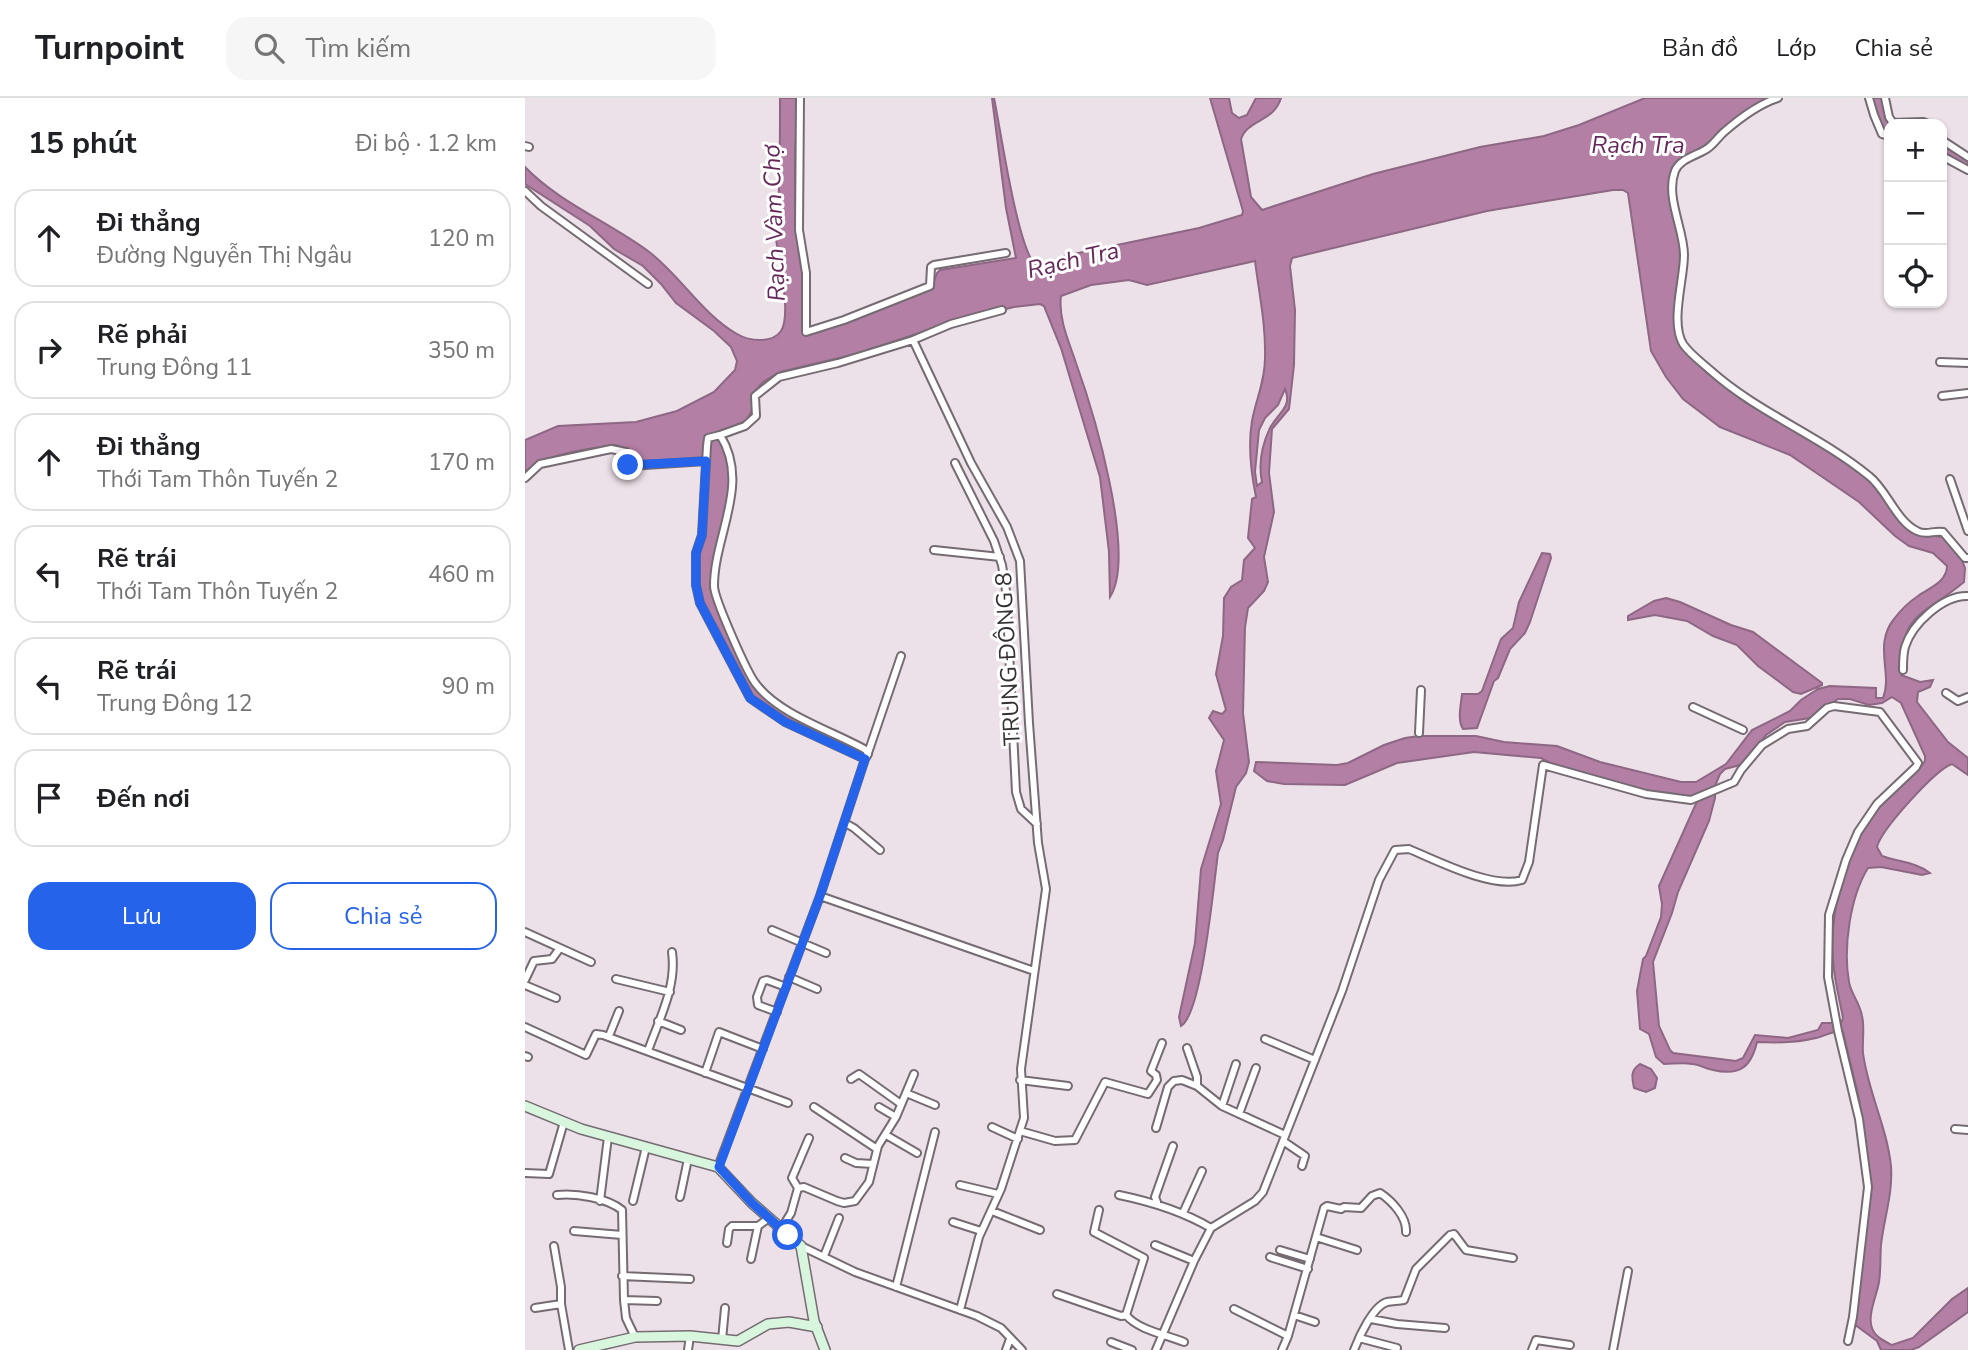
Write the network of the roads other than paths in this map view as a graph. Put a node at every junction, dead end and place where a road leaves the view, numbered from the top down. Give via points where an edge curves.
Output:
1 (800, 98) edge
2 (1777, 98) edge
3 (1869, 98) edge
4 (1885, 98) edge
5 (1891, 119) edge
6 (1884, 135) edge
7 (1947, 143) edge
8 (1968, 157) edge
9 (1947, 159) edge
10 (1968, 170) edge
11 (525, 191) edge
12 (1006, 253) dead end
13 (648, 284) dead end
14 (1002, 310) dead end
15 (913, 340) junction
16 (1940, 362) dead end
17 (1968, 363) edge
18 (1968, 393) edge
19 (1942, 396) dead end
20 (720, 435) junction
21 (706, 461) junction
22 (955, 463) dead end
23 (525, 478) edge
24 (1950, 478) dead end
25 (1968, 531) edge
26 (934, 550) dead end
27 (1000, 557) junction
28 (1968, 558) edge
29 (1968, 596) edge
30 (901, 656) dead end
31 (1903, 670) dead end
32 (1421, 690) dead end
33 (1946, 694) dead end
34 (1968, 697) edge
35 (1693, 706) dead end
36 (1743, 730) dead end
37 (1419, 733) dead end
38 (866, 756) junction
39 (845, 823) junction
40 (1037, 824) junction
41 (880, 850) dead end
42 (820, 896) junction
43 (772, 930) dead end
44 (525, 932) edge
45 (803, 942) junction
46 (559, 947) junction
47 (672, 952) dead end
48 (826, 953) dead end
49 (591, 962) dead end
50 (1034, 971) junction
51 (789, 977) junction
52 (616, 979) dead end
53 (525, 982) edge
54 (786, 987) junction
55 (817, 989) dead end
56 (670, 992) junction
57 (556, 998) dead end
58 (618, 1011) dead end
59 (777, 1012) junction
60 (658, 1021) junction
61 (525, 1027) edge
62 (681, 1030) dead end
63 (609, 1037) junction
64 (1265, 1039) dead end
65 (1162, 1043) dead end
66 (1187, 1048) dead end
67 (763, 1049) junction
68 (647, 1051) junction
69 (1315, 1060) junction
70 (1237, 1065) dead end
71 (1256, 1068) dead end
72 (705, 1073) junction
73 (913, 1074) dead end
74 (851, 1079) dead end
75 (1020, 1080) junction
76 (1068, 1086) dead end
77 (1196, 1086) junction
78 (748, 1089) junction
79 (906, 1093) junction
80 (788, 1103) dead end
81 (901, 1104) junction
82 (935, 1105) dead end
83 (525, 1106) edge
84 (1222, 1106) junction
85 (814, 1107) dead end
86 (880, 1107) dead end
87 (1239, 1114) junction
88 (896, 1117) junction
89 (564, 1122) junction
90 (992, 1127) dead end
91 (1156, 1128) dead end
92 (1955, 1129) dead end
93 (1968, 1130) edge
94 (1020, 1131) junction
95 (935, 1132) dead end
96 (886, 1135) junction
97 (608, 1137) junction
98 (809, 1138) dead end
99 (1284, 1138) junction
100 (1018, 1139) junction
101 (1173, 1146) dead end
102 (646, 1147) junction
103 (877, 1149) junction
104 (917, 1153) dead end
105 (688, 1158) junction
106 (845, 1158) dead end
107 (873, 1164) junction
108 (1302, 1166) dead end
109 (719, 1167) junction
110 (1202, 1171) dead end
111 (525, 1174) edge
112 (960, 1185) dead end
113 (798, 1188) junction
114 (998, 1194) junction
115 (557, 1195) dead end
116 (1119, 1195) dead end
117 (680, 1197) dead end
118 (600, 1201) junction
119 (633, 1201) dead end
120 (1157, 1202) junction
121 (1099, 1210) dead end
122 (992, 1212) junction
123 (1183, 1213) junction
124 (769, 1218) junction
125 (839, 1218) dead end
126 (953, 1222) dead end
127 (758, 1226) junction
128 (1211, 1228) junction
129 (782, 1229) junction
130 (1040, 1230) dead end
131 (574, 1231) dead end
132 (981, 1231) junction
133 (1406, 1232) dead end
134 (622, 1235) junction
135 (1316, 1237) junction
136 (727, 1243) dead end
137 (1155, 1245) dead end
138 (554, 1246) dead end
139 (801, 1246) junction
140 (1280, 1250) dead end
141 (1356, 1250) dead end
142 (824, 1256) junction
143 (1270, 1257) dead end
144 (1513, 1258) dead end
145 (751, 1259) dead end
146 (1310, 1259) junction
147 (1194, 1261) junction
148 (1308, 1269) junction
149 (1627, 1271) dead end
150 (622, 1276) junction
151 (690, 1279) dead end
152 (896, 1287) junction
153 (1057, 1294) dead end
154 (624, 1300) junction
155 (657, 1301) dead end
156 (561, 1304) junction
157 (535, 1307) dead end
158 (725, 1308) dead end
159 (1234, 1309) dead end
160 (960, 1310) junction
161 (1126, 1315) junction
162 (1294, 1315) junction
163 (1371, 1319) junction
164 (1315, 1322) dead end
165 (817, 1327) junction
166 (1445, 1328) dead end
167 (1537, 1330) dead end
168 (1163, 1334) junction
169 (690, 1336) junction
170 (1288, 1336) junction
171 (635, 1337) junction
172 (1359, 1338) junction
173 (1010, 1339) junction
174 (722, 1340) junction
175 (1536, 1340) junction
176 (1848, 1341) dead end
177 (1111, 1342) dead end
178 (1184, 1342) dead end
179 (1570, 1345) dead end
180 (1397, 1348) dead end
181 (569, 1350) edge
182 (579, 1350) edge
183 (688, 1350) edge
184 (825, 1350) edge
185 (1006, 1350) edge
186 (1022, 1350) edge
187 (1132, 1350) edge
188 (1156, 1350) edge
189 (1282, 1350) edge
190 (1354, 1350) edge
191 (1532, 1350) edge
192 (1613, 1350) edge

1 - 12 street via 799,230 806,273 806,332 930,286 935,265
2 - 28 street via 1762,104 1675,171 1673,188 1684,257 1680,337 1688,351 1723,382 1771,415 1826,444 1872,478 1916,531 1940,531
3 - 6 street
4 - 5 street
7 - 8 street
9 - 10 street
11 - 13 street
14 - 15 street
15 - 20 street via 779,377 755,396 756,416 745,426
15 - 40 street, TRUNG ĐÔNG 8 via 1020,561
16 - 17 street
18 - 19 street
20 - 21 street via 708,438
20 - 38 street via 733,470 713,590 729,629 756,684 784,709 866,750
21 - 23 street via 630,466 626,452 611,449 540,464
21 - 38 street via 696,585 700,603 750,698 785,722
22 - 27 street
24 - 25 street
26 - 27 street
27 - 40 street via 1006,591 1016,792 1021,809
29 - 31 street via 1954,597 1922,620 1905,647
30 - 38 street
32 - 37 street
33 - 34 street via 1958,701
35 - 36 street
38 - 39 street
39 - 41 street
39 - 42 street
40 - 50 street, TRUNG ĐÔNG 8 via 1045,889
42 - 45 street
42 - 50 street
43 - 45 street
44 - 46 street
45 - 48 street
45 - 51 street
46 - 49 street
46 - 53 street via 552,960 534,961
47 - 56 street
50 - 75 street, TRUNG ĐÔNG 8
51 - 54 street
51 - 55 street
52 - 56 street
53 - 57 street
54 - 59 street
54 - 59 street via 763,981 757,997 758,1005
56 - 60 street
58 - 63 street
59 - 67 street
60 - 62 street
60 - 68 street
61 - 63 street via 586,1055 596,1034
63 - 68 street
64 - 69 street
65 - 94 street via 1151,1071 1157,1078 1149,1094 1105,1082 1075,1140 1055,1141
66 - 77 street
67 - 72 street via 719,1032
67 - 78 street
68 - 72 street
69 - 99 street
69 - 176 street via 1379,880 1395,850 1409,849 1495,881 1513,883 1522,880 1529,862 1543,765 1646,794 1691,800 1734,782 1762,745 1788,729 1807,726 1827,708 1880,712 1918,763 1877,804 1858,832 1829,915 1828,977 1859,1119 1868,1187
70 - 84 street
71 - 87 street
72 - 78 street
73 - 79 street
74 - 81 street via 859,1074
75 - 76 street
75 - 94 street, TRUNG ĐÔNG 8 via 1024,1118
77 - 84 street
77 - 91 street via 1182,1080 1168,1087
78 - 80 street
78 - 109 street
79 - 81 street
79 - 82 street
81 - 88 street
83 - 89 main road
84 - 87 street
85 - 103 street
86 - 88 street
87 - 99 street
88 - 96 street
89 - 97 main road
89 - 111 street via 549,1174
90 - 100 street
92 - 93 street
94 - 100 street, TRUNG ĐÔNG 8
95 - 152 street
96 - 103 street
96 - 104 street
97 - 102 main road
97 - 118 street
98 - 113 street via 792,1178
99 - 108 street via 1305,1156
99 - 128 street via 1263,1192
100 - 114 street, TRUNG ĐÔNG 8
101 - 120 street
102 - 105 main road
102 - 119 street
103 - 107 street
105 - 109 main road
105 - 117 street
106 - 107 street
107 - 113 street via 869,1182 855,1201 844,1203
109 - 124 main road
110 - 123 street
112 - 114 street
113 - 129 street
114 - 122 street, TRUNG ĐÔNG 8
115 - 118 street
116 - 120 street
118 - 134 street via 622,1210
120 - 123 street
121 - 161 street via 1094,1232 1144,1258
122 - 130 street
122 - 132 street, TRUNG ĐÔNG 8
123 - 128 street
124 - 127 street
124 - 129 main road
125 - 142 street
126 - 132 street
127 - 136 street via 732,1226
127 - 145 street
128 - 147 street
129 - 139 main road
131 - 134 street
132 - 160 street, TRUNG ĐÔNG 8
133 - 135 street via 1400,1212 1380,1193 1361,1208 1324,1208
134 - 150 street
135 - 141 street
135 - 146 street
137 - 147 street
138 - 156 street
139 - 142 street
139 - 165 main road
140 - 146 street
142 - 152 street
143 - 148 street
144 - 163 street via 1466,1250 1452,1234 1416,1269 1404,1300 1385,1302
146 - 148 street
147 - 168 street
148 - 162 street
149 - 192 street
150 - 151 street
150 - 154 street
152 - 160 street
153 - 161 street
154 - 155 street
154 - 171 street
156 - 157 street
156 - 181 street
158 - 174 street
159 - 170 street
160 - 173 street via 1001,1328
161 - 168 street
162 - 164 street
162 - 170 street
163 - 166 street
163 - 172 street
165 - 174 main road via 768,1324 742,1339
165 - 184 main road
167 - 175 street
168 - 178 street
168 - 188 street
169 - 171 main road
169 - 174 main road
169 - 183 street
170 - 189 street
171 - 182 main road
172 - 180 street
172 - 190 street
173 - 185 street
173 - 186 street
175 - 179 street
175 - 191 street
177 - 187 street

